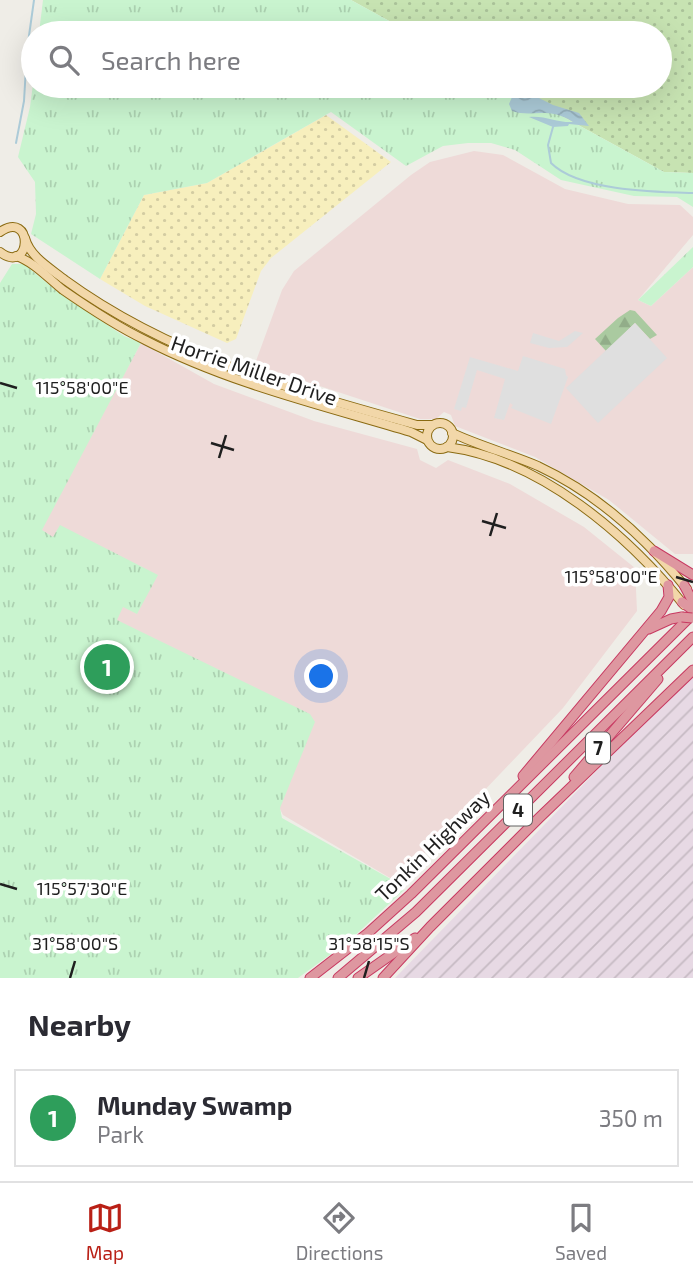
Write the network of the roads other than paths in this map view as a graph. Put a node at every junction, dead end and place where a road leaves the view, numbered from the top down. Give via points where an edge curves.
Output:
1 (3, 229) edge
2 (25, 238) junction
3 (0, 252) edge
4 (16, 256) junction
5 (432, 425) junction
6 (452, 433) junction
7 (427, 440) junction
8 (447, 447) junction
9 (654, 551) junction
10 (693, 575) edge
11 (668, 585) junction
12 (684, 585) junction
13 (693, 596) edge
14 (690, 609) edge
15 (645, 631) junction
16 (693, 637) edge
17 (693, 670) edge
18 (498, 807) junction
19 (539, 818) junction
20 (430, 927) junction
21 (310, 978) edge
22 (338, 978) edge
23 (358, 978) edge
24 (383, 978) edge

1 - 2 main road via 20,231
2 - 4 main road via 23,251
2 - 5 main road, Horrie Miller Drive via 33,254 72,285 163,340 280,384 411,423
3 - 4 main road, Horrie Miller Drive
4 - 7 main road, Horrie Miller Drive via 104,317 171,353
5 - 6 main road, Horrie Miller Drive via 444,424
5 - 7 main road
6 - 8 main road
6 - 9 main road, Horrie Miller Drive via 531,463 575,486 614,513
7 - 8 main road, Horrie Miller Drive via 437,449
8 - 11 main road, Horrie Miller Drive via 501,462 561,492 626,540
9 - 10 highway
9 - 12 main road, Horrie Miller Drive
11 - 14 main road, Horrie Miller Drive
11 - 15 highway via 667,600
12 - 13 main road, Horrie Miller Drive
12 - 14 highway
14 - 15 highway, bridge
14 - 18 highway, Tonkin Highway / 4
15 - 18 highway
16 - 19 highway, 7
16 - 22 highway, Tonkin Highway / 4 via 416,912
17 - 19 highway
18 - 21 highway, Tonkin Highway / 4 via 368,933
19 - 20 highway
20 - 23 highway
20 - 24 highway

